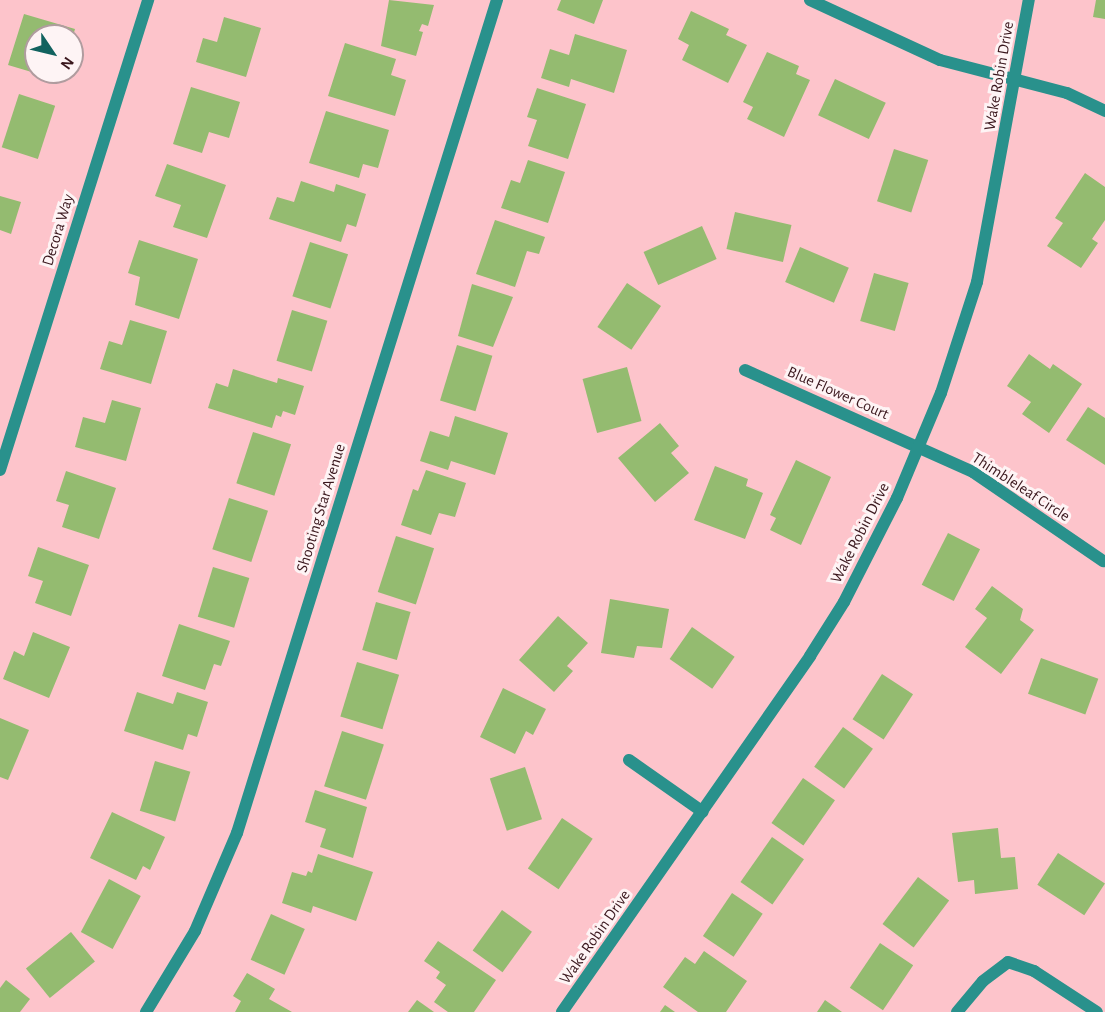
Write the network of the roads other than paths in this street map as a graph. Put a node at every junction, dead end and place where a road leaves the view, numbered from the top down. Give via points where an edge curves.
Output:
1 (148, 0) edge
2 (497, 0) edge
3 (810, 0) edge
4 (1029, 0) edge
5 (1015, 78) junction
6 (1105, 111) edge
7 (745, 370) dead end
8 (919, 447) junction
9 (0, 470) edge
10 (1103, 561) dead end
11 (629, 760) dead end
12 (703, 812) junction
13 (146, 1012) edge
14 (562, 1012) edge
15 (957, 1012) edge
16 (1097, 1012) edge

1 - 9 street, Decora Way
2 - 13 street, Shooting Star Avenue via 237,833 195,931
3 - 5 street via 940,60
4 - 5 street, Wake Robin Drive
5 - 6 street via 1067,93
5 - 8 street, Wake Robin Drive via 977,282 961,339
7 - 8 street, Blue Flower Court
8 - 10 street, Thimbleleaf Circle via 972,472
8 - 12 street, Wake Robin Drive via 873,549 844,602
11 - 12 street
12 - 14 street, Wake Robin Drive
15 - 16 street via 983,981 1008,962 1034,971

